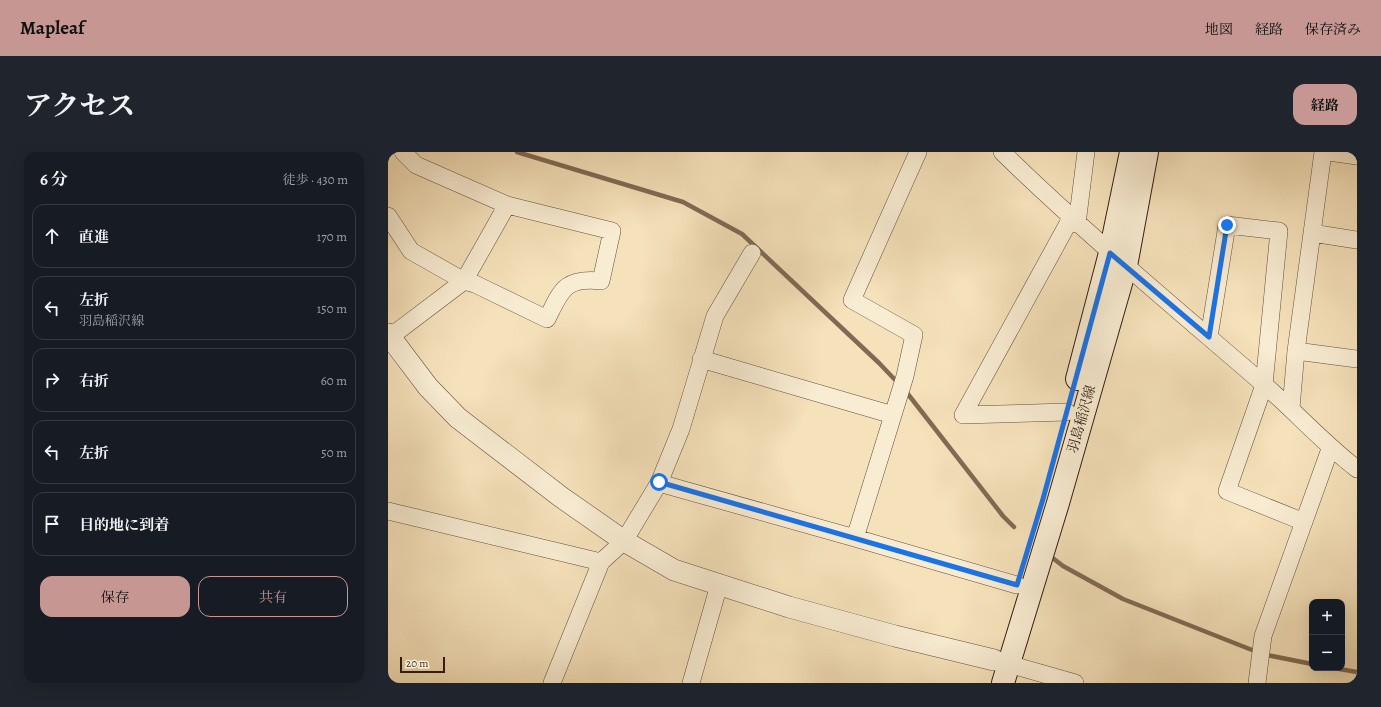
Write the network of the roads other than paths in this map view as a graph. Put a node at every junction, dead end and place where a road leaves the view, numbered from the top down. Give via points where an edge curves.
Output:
1 (403, 152) edge
2 (918, 152) edge
3 (1002, 152) edge
4 (1086, 152) edge
5 (1131, 152) edge
6 (1147, 152) edge
7 (1323, 152) edge
8 (1329, 152) edge
9 (1357, 156) edge
10 (507, 205) junction
11 (388, 216) edge
12 (1074, 221) junction
13 (1312, 233) junction
14 (1357, 240) edge
15 (752, 253) dead end
16 (1118, 259) junction
17 (464, 281) junction
18 (389, 336) edge
19 (1209, 337) junction
20 (1296, 351) junction
21 (701, 359) junction
22 (1357, 359) edge
23 (1264, 385) junction
24 (1292, 408) junction
25 (1067, 412) junction
26 (893, 416) junction
27 (1330, 448) junction
28 (1357, 469) edge
29 (659, 482) junction
30 (388, 512) edge
31 (1304, 522) junction
32 (855, 538) junction
33 (624, 541) junction
34 (601, 562) junction
35 (719, 585) junction
36 (1017, 585) junction
37 (1002, 669) edge
38 (552, 683) edge
39 (691, 683) edge
40 (988, 683) edge
41 (1075, 683) edge
42 (1257, 683) edge

1 - 10 street via 416,165
2 - 26 street via 852,300 914,335
3 - 12 street
4 - 12 street
5 - 16 main road, 羽島稲沢線
6 - 16 main road, 羽島稲沢線
7 - 13 street
8 - 9 street
10 - 17 street
10 - 17 street via 612,231 600,281 582,279 562,290 547,319
11 - 17 street via 411,251
12 - 16 street
12 - 25 street via 962,415
13 - 14 street
13 - 20 street
15 - 21 street via 715,316
16 - 19 street
16 - 25 main road, 羽島稲沢線
16 - 37 main road, 羽島稲沢線 via 1058,503
17 - 18 street
18 - 33 street via 428,387 458,418 561,497
19 - 23 street
19 - 23 street via 1227,225 1279,231
20 - 22 street
20 - 24 street
21 - 26 street
21 - 29 street via 681,429
23 - 24 street
23 - 31 street via 1227,491
24 - 27 street
25 - 36 main road, 羽島稲沢線
26 - 32 street
27 - 28 street
27 - 31 street
29 - 32 street
29 - 33 street
30 - 34 street
31 - 42 street via 1263,636
32 - 36 street
33 - 34 street
33 - 35 street via 674,570
34 - 38 street
35 - 37 street
35 - 39 street
36 - 37 main road, 羽島稲沢線
37 - 40 main road, 羽島稲沢線
37 - 41 street

